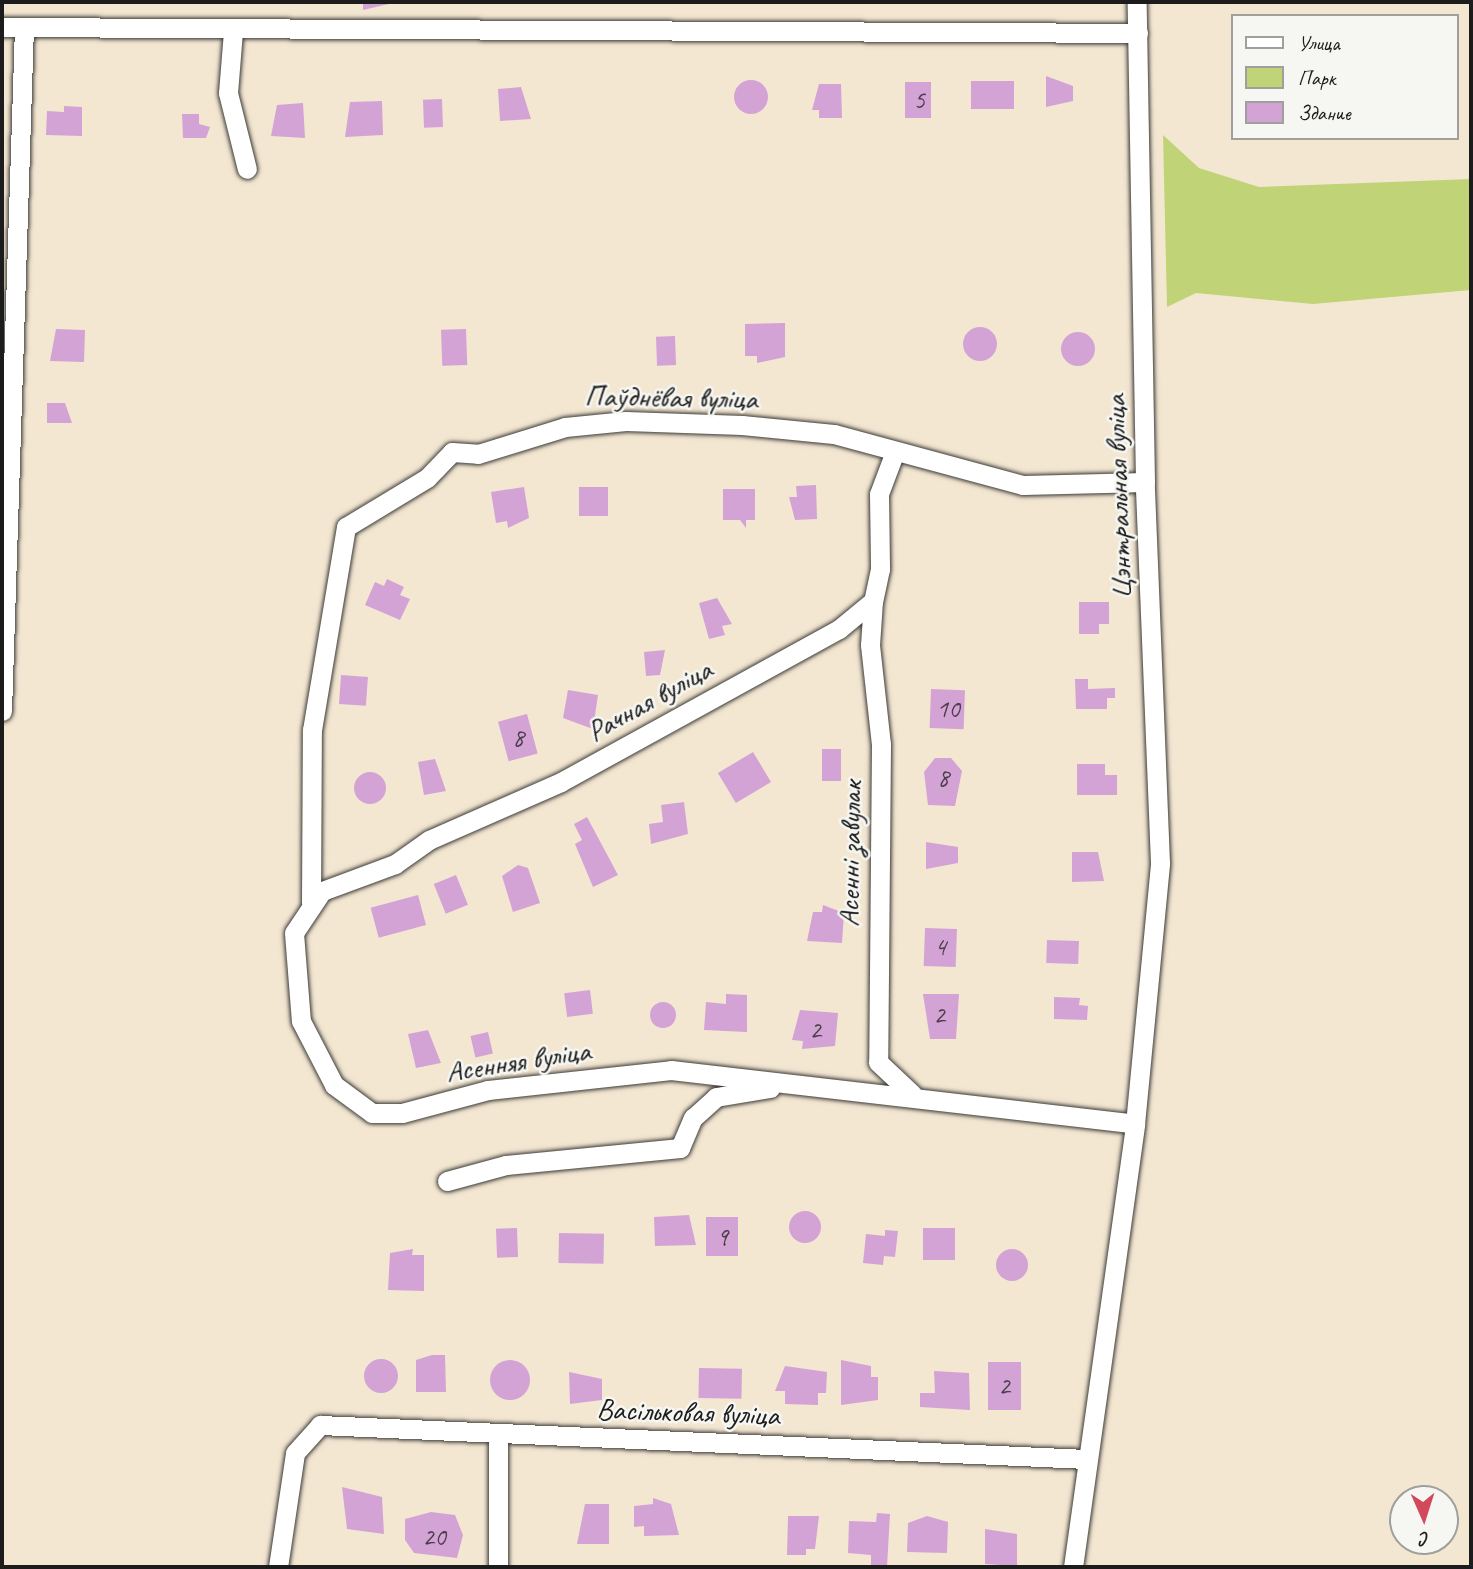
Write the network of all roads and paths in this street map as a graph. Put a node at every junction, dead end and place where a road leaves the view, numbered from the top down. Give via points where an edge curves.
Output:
1 (1137, 2) edge
2 (2, 27) edge
3 (24, 28) junction
4 (1138, 33) junction
5 (233, 38) junction
6 (247, 169) dead end
7 (894, 454) junction
8 (1145, 482) junction
9 (873, 601) junction
10 (2, 710) edge
11 (311, 903) junction
12 (792, 1084) junction
13 (912, 1094) junction
14 (1135, 1124) junction
15 (447, 1181) dead end
16 (498, 1435) junction
17 (1086, 1459) junction
18 (278, 1567) edge
19 (498, 1567) edge
20 (1073, 1567) edge

1 - 4 street, Цэнтральная вуліца
2 - 3 street
3 - 5 street
3 - 10 street
4 - 5 street
4 - 8 street, Цэнтральная вуліца
5 - 6 street via 228,93
7 - 8 street, Паўднёвая вуліца via 1023,485
7 - 9 street via 879,494 880,569
7 - 11 street, Паўднёвая вуліца via 835,434 742,425 626,421 565,427 478,454 452,452 427,478 366,511 346,527 313,730
8 - 14 street, Цэнтральная вуліца via 1159,741 1155,958
9 - 11 street, Рачная вуліца via 839,629 561,782 429,840 395,864 322,891
9 - 13 street, Асенні завулак via 870,645 881,744 878,1062
11 - 12 street, Асенняя вуліца via 294,933 301,1021 334,1085 372,1113 402,1113 488,1090 671,1070
12 - 13 street, Асенняя вуліца
12 - 15 street, Асенняя вуліца via 716,1097 692,1118 680,1148 506,1165
13 - 14 street, Асенняя вуліца
14 - 17 street, Цэнтральная вуліца
16 - 17 street, Васільковая вуліца
16 - 18 street, Васільковая вуліца via 320,1425 295,1453
16 - 19 street
17 - 20 street, Цэнтральная вуліца

